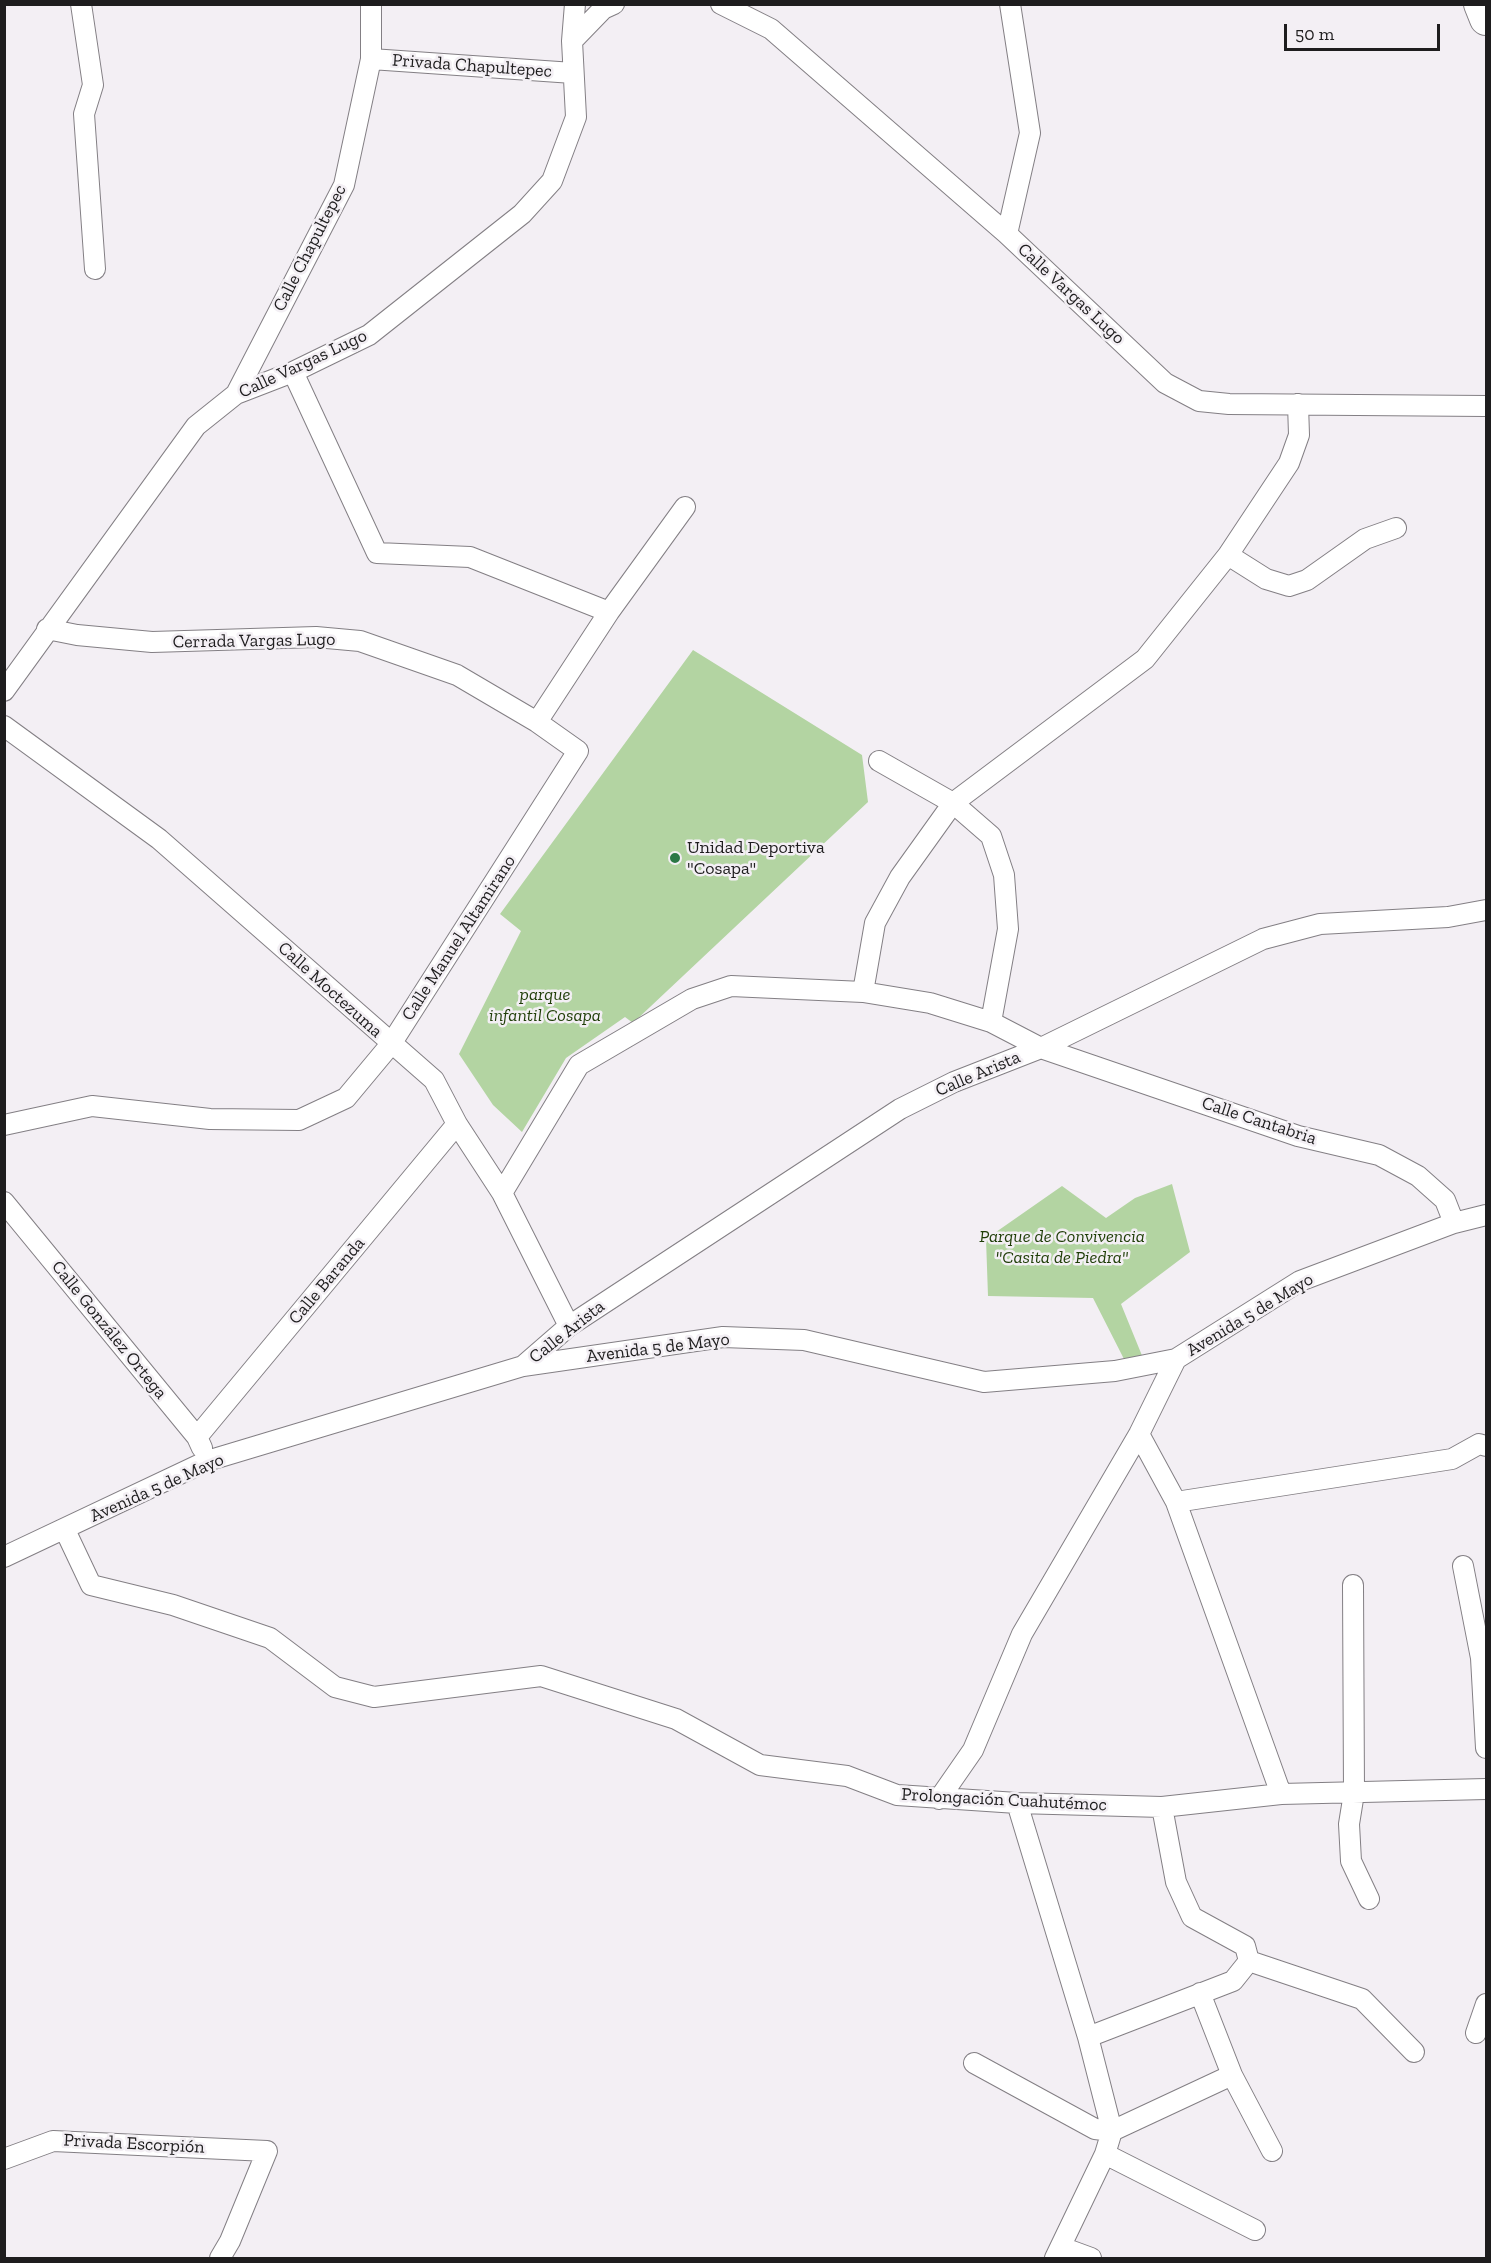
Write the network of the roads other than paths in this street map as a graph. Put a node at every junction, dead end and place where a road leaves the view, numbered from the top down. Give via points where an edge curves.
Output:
1 (81, 4) edge
2 (371, 4) edge
3 (575, 4) edge
4 (614, 4) edge
5 (721, 4) edge
6 (1010, 4) edge
7 (1480, 4) edge
8 (1486, 19) edge
9 (572, 41) junction
10 (371, 59) junction
11 (573, 73) junction
12 (1007, 234) junction
13 (96, 269) dead end
14 (293, 372) junction
15 (236, 394) junction
16 (1298, 404) junction
17 (1486, 406) edge
18 (685, 507) dead end
19 (1396, 528) dead end
20 (1228, 555) junction
21 (609, 612) junction
22 (47, 629) junction
23 (4, 691) edge
24 (537, 722) junction
25 (4, 726) edge
26 (578, 752) joint
27 (879, 761) dead end
28 (954, 803) junction
29 (1486, 910) edge
30 (862, 992) junction
31 (991, 1022) junction
32 (391, 1044) junction
33 (1041, 1048) junction
34 (457, 1124) junction
35 (4, 1125) edge
36 (502, 1193) junction
37 (4, 1202) edge
38 (1486, 1215) edge
39 (1454, 1223) junction
40 (569, 1326) junction
41 (1176, 1359) junction
42 (523, 1366) junction
43 (1139, 1434) junction
44 (197, 1437) junction
45 (1486, 1446) edge
46 (207, 1461) junction
47 (1176, 1502) junction
48 (66, 1530) junction
49 (4, 1557) edge
50 (1463, 1566) dead end
51 (1353, 1585) dead end
52 (1484, 1658) edge
53 (1486, 1748) edge
54 (1486, 1789) edge
55 (1354, 1793) junction
56 (1281, 1794) junction
57 (939, 1799) junction
58 (1017, 1803) junction
59 (1162, 1807) junction
60 (1369, 1899) dead end
61 (1249, 1961) junction
62 (1200, 1994) junction
63 (1486, 2004) edge
64 (1476, 2033) dead end
65 (1088, 2037) junction
66 (1414, 2052) dead end
67 (974, 2062) dead end
68 (1232, 2075) junction
69 (1112, 2131) junction
70 (1272, 2151) dead end
71 (1105, 2154) junction
72 (4, 2159) edge
73 (1255, 2230) dead end
74 (1058, 2253) edge
75 (220, 2259) edge
76 (1091, 2259) edge

1 - 13 street via 93,85 84,114
2 - 10 street, Calle Chapultepec
3 - 9 street
4 - 9 street via 603,9
5 - 12 street, Calle Vargas Lugo via 771,29
6 - 12 street via 1030,133
7 - 8 main road
9 - 11 street
10 - 11 street, Privada Chapultepec
10 - 15 street, Calle Chapultepec via 344,185
11 - 14 street, Calle Vargas Lugo via 576,117 552,181 522,214 369,335
12 - 16 street, Calle Vargas Lugo via 1165,383 1198,401
14 - 15 street, Calle Vargas Lugo
14 - 21 street via 377,553 470,557
15 - 22 street, Calle Vargas Lugo via 196,426
16 - 17 street, Calle Vargas Lugo
16 - 20 street via 1299,435 1289,463
18 - 21 street
19 - 20 street via 1365,539 1307,580 1289,586 1266,579
20 - 28 street via 1145,659
21 - 24 street
22 - 23 street, Calle Vargas Lugo
22 - 24 street, Cerrada Vargas Lugo via 153,642 316,637 360,641 457,675
24 - 26 street, Cerrada Vargas Lugo
25 - 32 street, Calle Moctezuma via 159,839
26 - 32 street, Calle Manuel Altamirano
27 - 28 street
28 - 30 street via 900,877 875,922
28 - 31 street via 991,836 1004,875 1008,929
29 - 33 street, Calle Arista via 1448,917 1320,924 1263,939
30 - 31 street, Calle Cantabria via 930,1003
30 - 36 street, Calle Cantabria via 731,986 692,999 579,1065
31 - 33 street, Calle Cantabria
32 - 34 street, Calle Moctezuma via 434,1080
32 - 35 street, Calle Manuel Altamirano via 346,1098 299,1120 210,1119 92,1106
33 - 39 street, Calle Cantabria via 1298,1136 1379,1155 1418,1176 1444,1200
33 - 40 street, Calle Arista via 954,1082 900,1109
34 - 36 street, Calle Moctezuma
34 - 44 street, Calle Baranda
36 - 40 street, Calle Moctezuma
37 - 44 street, Calle González Ortega
38 - 39 street, Avenida 5 de Mayo
39 - 41 street, Avenida 5 de Mayo via 1300,1281
40 - 42 street, Calle Arista
41 - 42 street, Avenida 5 de Mayo via 1115,1371 984,1382 804,1340 723,1337
41 - 43 street
42 - 46 street, Avenida 5 de Mayo
43 - 47 street
43 - 57 street via 1023,1634 973,1750
44 - 46 street, Calle González Ortega
45 - 47 street via 1479,1444 1452,1459
46 - 48 street, Avenida 5 de Mayo
47 - 56 street
48 - 49 street, Avenida 5 de Mayo
48 - 57 street, Prolongación Cuahutémoc via 91,1585 173,1605 270,1638 335,1687 374,1697 541,1676 676,1719 760,1765 847,1776 897,1796
50 - 52 street
51 - 55 street
52 - 53 street
54 - 55 street, Prolongación Cuahutémoc
55 - 56 street, Prolongación Cuahutémoc
55 - 60 street via 1349,1824 1352,1861
56 - 59 street, Prolongación Cuahutémoc
57 - 58 street, Prolongación Cuahutémoc
58 - 59 street, Prolongación Cuahutémoc
58 - 65 street
59 - 61 street via 1176,1882 1192,1917 1245,1946
61 - 62 street via 1233,1981
61 - 66 street via 1362,1999
62 - 65 street
62 - 68 street
63 - 64 street
65 - 69 street
67 - 69 street via 1095,2129
68 - 69 street
68 - 70 street
69 - 71 street
71 - 73 street
71 - 74 street
72 - 75 street, Privada Escorpión via 53,2141 267,2151
74 - 76 street

